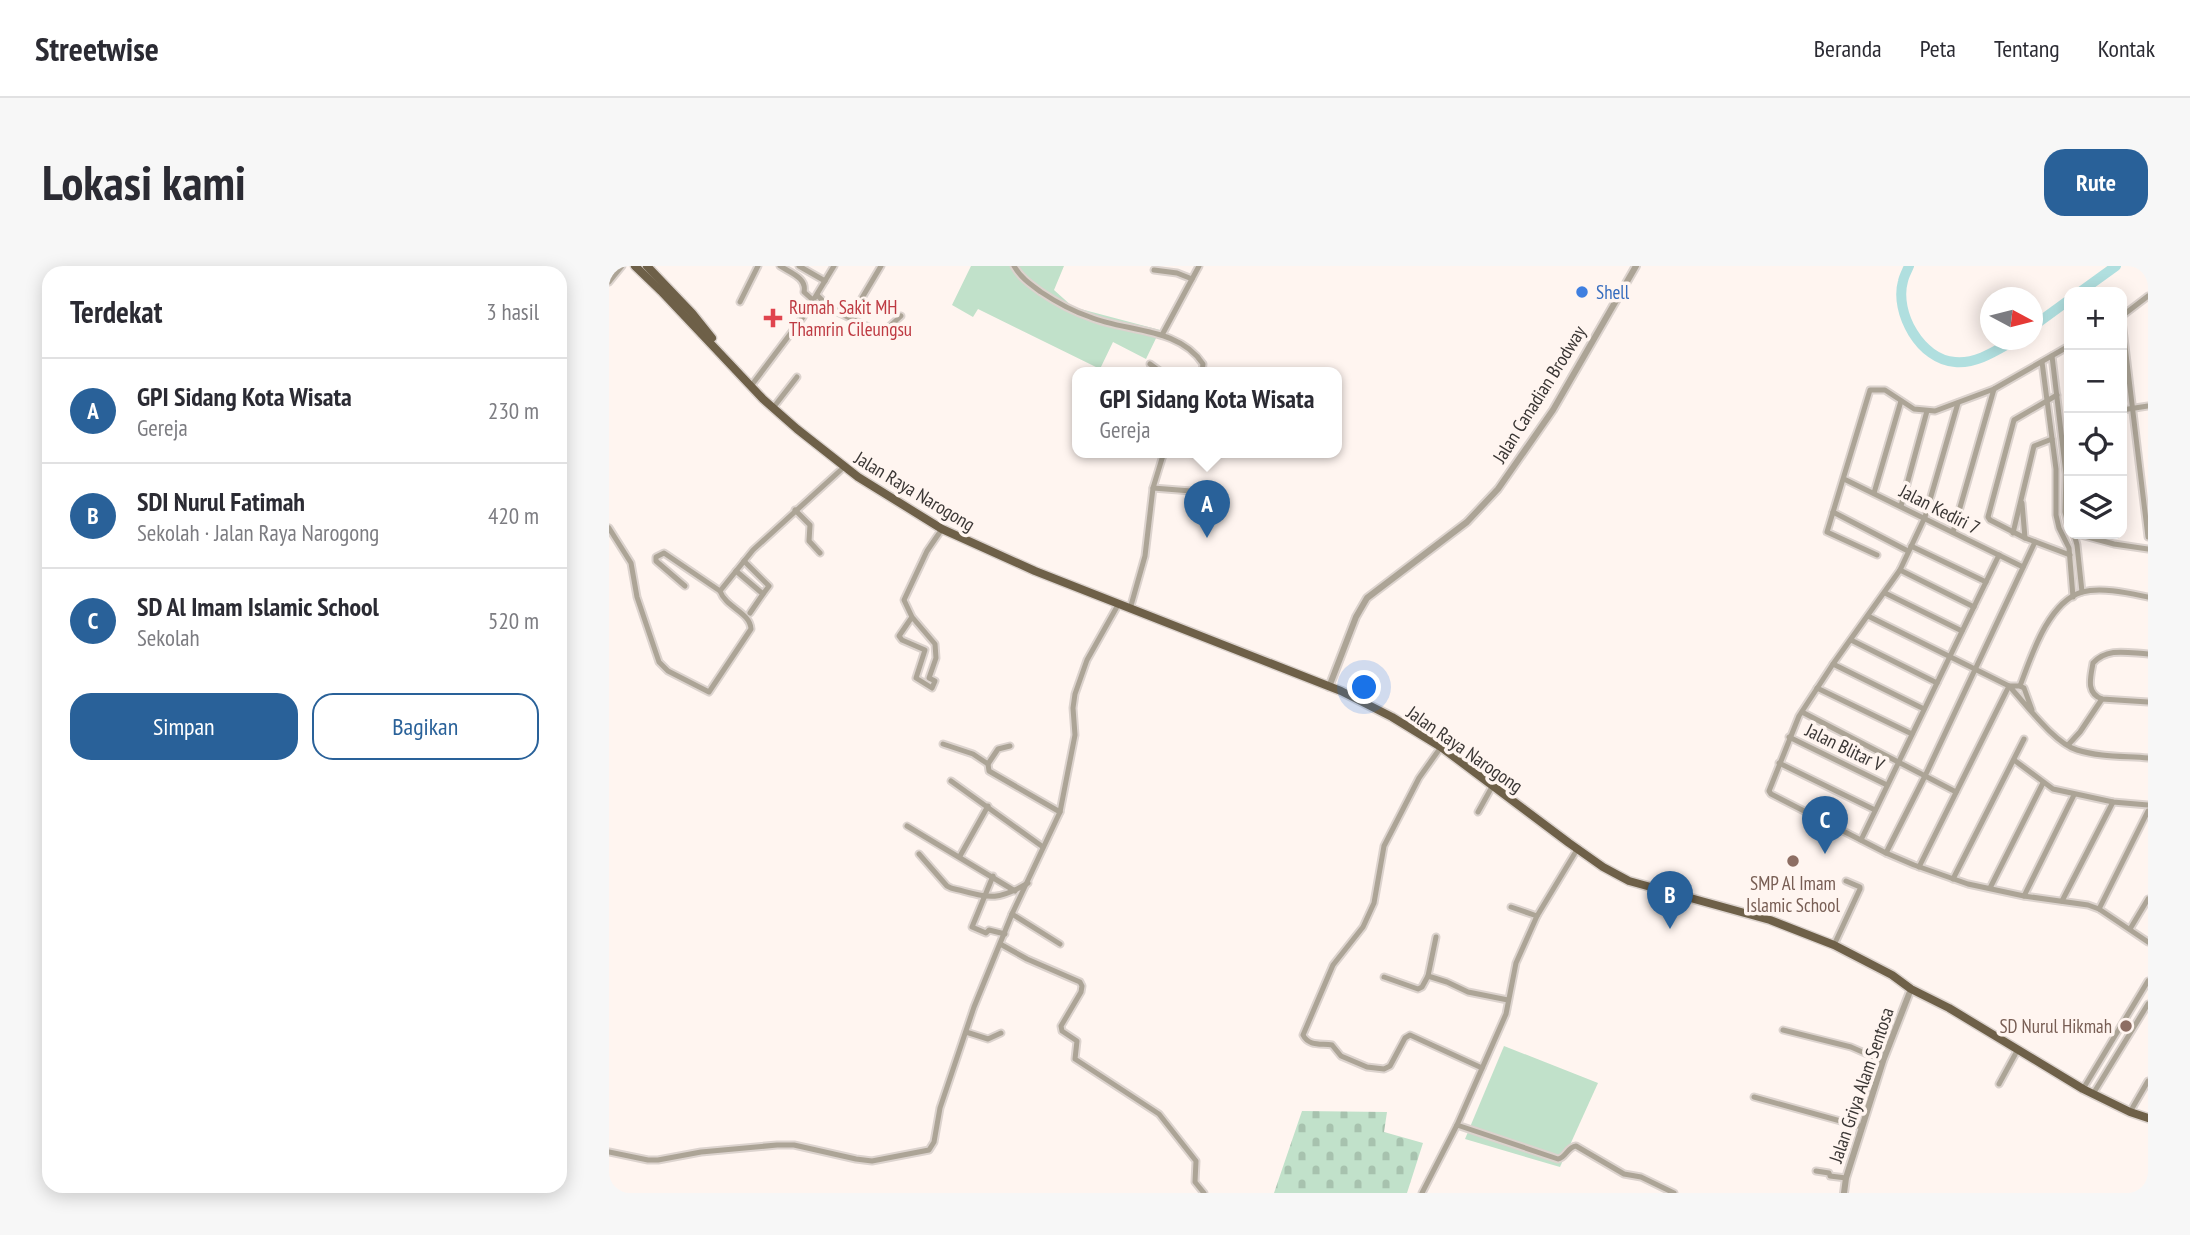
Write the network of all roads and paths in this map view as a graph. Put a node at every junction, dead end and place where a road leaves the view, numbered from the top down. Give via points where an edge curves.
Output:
1 (622, 266) edge
2 (635, 266) edge
3 (647, 266) edge
4 (758, 266) edge
5 (780, 266) edge
6 (799, 266) edge
7 (834, 266) edge
8 (881, 266) edge
9 (1014, 266) edge
10 (1199, 266) edge
11 (1636, 266) edge
12 (1154, 271) dead end
13 (1192, 279) junction
14 (825, 281) junction
15 (609, 282) edge
16 (2148, 296) edge
17 (815, 298) junction
18 (740, 302) dead end
19 (2127, 314) edge
20 (901, 316) dead end
21 (850, 318) junction
22 (1162, 335) junction
23 (2064, 349) edge
24 (2126, 350) edge
25 (2052, 356) junction
26 (2042, 362) junction
27 (1150, 364) dead end
28 (1154, 367) edge
29 (1203, 367) edge
30 (737, 370) junction
31 (797, 377) dead end
32 (751, 386) junction
33 (1994, 389) junction
34 (2057, 395) junction
35 (1901, 401) junction
36 (2048, 401) junction
37 (1958, 403) junction
38 (2148, 406) edge
39 (773, 408) junction
40 (2133, 408) junction
41 (2127, 409) edge
42 (1927, 411) junction
43 (2053, 439) junction
44 (1162, 458) edge
45 (844, 467) junction
46 (2066, 476) edge
47 (1844, 478) junction
48 (1153, 488) junction
49 (1874, 493) junction
50 (1201, 495) dead end
51 (2022, 499) junction
52 (1901, 506) junction
53 (795, 510) junction
54 (1833, 512) junction
55 (1925, 517) junction
56 (609, 528) edge
57 (941, 529) junction
58 (1953, 532) junction
59 (2013, 533) junction
60 (2148, 537) edge
61 (2025, 538) junction
62 (2076, 539) edge
63 (2094, 539) edge
64 (2114, 539) edge
65 (2035, 542) junction
66 (2114, 544) junction
67 (1910, 549) junction
68 (2148, 549) edge
69 (820, 553) dead end
70 (1877, 555) dead end
71 (1999, 555) junction
72 (2070, 555) junction
73 (744, 561) junction
74 (2023, 567) junction
75 (1900, 570) junction
76 (736, 572) junction
77 (1986, 582) junction
78 (685, 586) dead end
79 (720, 591) junction
80 (2082, 592) junction
81 (1885, 593) junction
82 (763, 594) junction
83 (2073, 597) junction
84 (2148, 597) edge
85 (1118, 605) junction
86 (1973, 607) junction
87 (1130, 610) junction
88 (750, 613) dead end
89 (1868, 616) junction
90 (912, 617) junction
91 (1962, 631) junction
92 (1851, 640) junction
93 (2148, 654) edge
94 (1949, 657) junction
95 (1832, 664) junction
96 (1974, 671) junction
97 (1937, 683) junction
98 (2009, 686) junction
99 (2020, 686) junction
100 (1329, 687) junction
101 (1817, 688) junction
102 (2102, 699) junction
103 (2148, 702) edge
104 (1924, 709) junction
105 (2032, 710) junction
106 (1802, 712) junction
107 (1912, 734) junction
108 (1789, 737) junction
109 (2024, 739) dead end
110 (943, 744) dead end
111 (2068, 745) junction
112 (1010, 746) dead end
113 (1441, 747) junction
114 (2148, 758) edge
115 (2014, 760) junction
116 (1899, 762) junction
117 (1779, 763) junction
118 (988, 764) junction
119 (1926, 776) junction
120 (951, 781) dead end
121 (2043, 783) junction
122 (1493, 785) junction
123 (1887, 785) junction
124 (1956, 792) junction
125 (2074, 795) junction
126 (2113, 802) junction
127 (2148, 805) edge
128 (988, 806) junction
129 (1875, 810) junction
130 (2148, 811) edge
131 (1060, 812) junction
132 (1478, 813) dead end
133 (907, 826) dead end
134 (1861, 840) junction
135 (1044, 847) junction
136 (1578, 848) junction
137 (1887, 853) junction
138 (919, 854) dead end
139 (960, 856) junction
140 (1920, 867) junction
141 (993, 876) junction
142 (1953, 879) junction
143 (1846, 881) dead end
144 (1028, 883) junction
145 (1990, 888) junction
146 (1015, 891) junction
147 (983, 896) junction
148 (2024, 896) junction
149 (2148, 899) edge
150 (2062, 901) junction
151 (1511, 907) dead end
152 (2099, 909) junction
153 (1012, 914) junction
154 (1537, 916) junction
155 (2130, 929) junction
156 (1005, 934) junction
157 (1436, 937) dead end
158 (2148, 942) edge
159 (1002, 944) junction
160 (1061, 944) dead end
161 (1834, 946) junction
162 (1428, 976) junction
163 (1384, 977) dead end
164 (2148, 981) edge
165 (1911, 989) junction
166 (1508, 1000) junction
167 (2148, 1004) edge
168 (1783, 1030) dead end
169 (966, 1032) junction
170 (1001, 1033) dead end
171 (2017, 1051) junction
172 (1883, 1061) junction
173 (1482, 1068) junction
174 (2148, 1081) edge
175 (1999, 1084) dead end
176 (2083, 1089) junction
177 (2092, 1094) junction
178 (1754, 1097) dead end
179 (2130, 1112) junction
180 (2148, 1118) edge
181 (1457, 1125) junction
182 (1862, 1128) junction
183 (609, 1152) edge
184 (1816, 1171) dead end
185 (1846, 1178) junction
186 (1204, 1193) edge
187 (1422, 1193) edge
188 (1674, 1193) edge
189 (1844, 1193) edge

1 - 15 street
2 - 30 main road, Jalan Raya Narogong
3 - 30 main road, Jalan Raya Narogong
4 - 18 street
5 - 17 street via 802,280 804,292
6 - 14 street
7 - 14 street
8 - 21 street
9 - 22 street via 1019,276 1056,302 1091,318
10 - 13 street
11 - 100 street, Jalan Canadian Brodway via 1553,410 1498,489 1467,522 1367,598
12 - 13 street via 1177,272
13 - 22 street
14 - 17 street
16 - 19 street
17 - 21 street
17 - 32 street
20 - 21 street via 882,333
22 - 29 street via 1198,356
23 - 25 street
24 - 40 street
25 - 26 street
25 - 34 street
26 - 33 street
26 - 36 street
27 - 28 street
30 - 32 main road, Jalan Raya Narogong
31 - 39 street
32 - 39 main road, Jalan Raya Narogong
33 - 37 street
33 - 58 street
34 - 36 street
34 - 46 street
35 - 42 street
35 - 47 street via 1885,390 1870,390
35 - 49 street
36 - 43 street
36 - 59 street via 2014,420 1988,512 1990,520
37 - 42 street
37 - 55 street
38 - 40 street
39 - 45 main road, Jalan Raya Narogong
40 - 41 street
40 - 60 street
42 - 52 street
43 - 51 street via 2034,446
43 - 72 street via 2056,515
44 - 48 street
45 - 53 street
45 - 57 main road, Jalan Raya Narogong
47 - 49 street, Jalan Kediri 7
47 - 54 street
48 - 50 street
48 - 87 street via 1146,556
49 - 52 street, Jalan Kediri 7
51 - 59 street
51 - 61 street
52 - 55 street, Jalan Kediri 7
53 - 69 street via 810,525 809,541
53 - 73 street
54 - 67 street
54 - 70 street via 1827,532
55 - 58 street, Jalan Kediri 7
55 - 67 street
56 - 79 street via 631,563 659,662 709,692 751,629 747,618 730,606
57 - 85 main road, Jalan Raya Narogong
57 - 90 street via 904,600
58 - 71 street, Jalan Kediri 7
59 - 61 street
61 - 65 street
62 - 80 street
63 - 66 street
64 - 66 street
65 - 72 street
65 - 74 street
66 - 68 street
67 - 75 street
67 - 77 street
71 - 74 street, Jalan Kediri 7
71 - 77 street
72 - 83 street
73 - 76 street
73 - 82 street via 769,586
74 - 96 street
75 - 81 street
75 - 86 street
76 - 79 street
76 - 82 street
77 - 86 street
78 - 79 street via 656,561 660,554
80 - 83 street
80 - 84 street
81 - 89 street
81 - 91 street
82 - 88 street
83 - 99 street via 2040,636
85 - 87 main road, Jalan Raya Narogong
85 - 131 street via 1087,660 1075,694 1075,735
86 - 91 street
87 - 100 main road, Jalan Raya Narogong
89 - 92 street
89 - 94 street
90 - 90 street via 935,644 929,678 935,681 932,688 916,678 925,650 899,636
91 - 94 street
92 - 95 street
92 - 97 street
93 - 102 street via 2109,652 2098,657 2090,688
94 - 96 street
94 - 97 street
95 - 101 street
95 - 104 street
96 - 98 street
96 - 119 street
97 - 104 street
98 - 99 street
98 - 105 street
98 - 124 street
99 - 105 street
100 - 113 main road, Jalan Raya Narogong
101 - 106 street
101 - 107 street
102 - 103 street
102 - 111 street
104 - 107 street
105 - 111 street
106 - 108 street
106 - 116 street
107 - 116 street
108 - 117 street
108 - 123 street, Jalan Blitar V
109 - 115 street
110 - 118 street
111 - 114 street
112 - 118 street via 998,748
113 - 122 main road, Jalan Raya Narogong
113 - 173 street via 1419,778 1384,846 1374,903 1363,927 1333,965 1303,1035 1322,1046 1332,1045 1341,1056 1367,1067 1390,1066 1409,1035
115 - 121 street
115 - 142 street
116 - 119 street
116 - 123 street
117 - 129 street
117 - 134 street via 1769,786 1771,794
118 - 131 street via 990,772
119 - 124 street
119 - 137 street
120 - 128 street
121 - 125 street
121 - 145 street
122 - 132 street
122 - 136 main road, Jalan Raya Narogong
123 - 129 street
124 - 140 street
125 - 126 street
125 - 148 street
126 - 127 street
126 - 150 street
128 - 135 street
128 - 139 street
129 - 134 street
130 - 152 street
131 - 135 street
133 - 139 street
134 - 137 street
135 - 144 street
136 - 154 street
136 - 161 main road, Jalan Raya Narogong via 1629,881 1780,923
137 - 140 street
138 - 147 street via 947,886
139 - 141 street
140 - 142 street
141 - 146 street
141 - 147 street
142 - 145 street
143 - 161 street via 1860,889
144 - 146 street
144 - 153 street
145 - 148 street
146 - 147 street
147 - 156 street via 972,927
148 - 150 street
149 - 155 street
150 - 152 street
151 - 154 street
152 - 155 street
153 - 156 street
153 - 160 street
154 - 166 street via 1516,963
155 - 158 street
156 - 159 street
157 - 162 street
159 - 169 street
159 - 186 street via 1080,982 1081,992 1061,1026 1077,1041 1075,1059 1159,1114 1196,1161 1195,1182
161 - 165 main road, Jalan Raya Narogong
162 - 163 street via 1418,989
162 - 166 street via 1468,992
164 - 176 street
165 - 171 main road, Jalan Raya Narogong
165 - 172 street, Jalan Griya Alam Sentosa
166 - 173 street
167 - 177 street
168 - 172 street via 1851,1047
169 - 170 street via 988,1039
169 - 183 street via 940,1108 934,1142 926,1151 872,1161 794,1145 652,1160
171 - 175 street
171 - 176 main road, Jalan Raya Narogong
172 - 182 street, Jalan Griya Alam Sentosa
173 - 181 street
174 - 179 street
176 - 177 main road, Jalan Raya Narogong
177 - 179 main road, Jalan Raya Narogong
178 - 182 street
179 - 180 main road, Jalan Raya Narogong
181 - 187 street
181 - 188 street via 1558,1159 1576,1146 1624,1174
182 - 185 street, Jalan Griya Alam Sentosa
184 - 185 street
185 - 189 street, Jalan Griya Alam Sentosa

